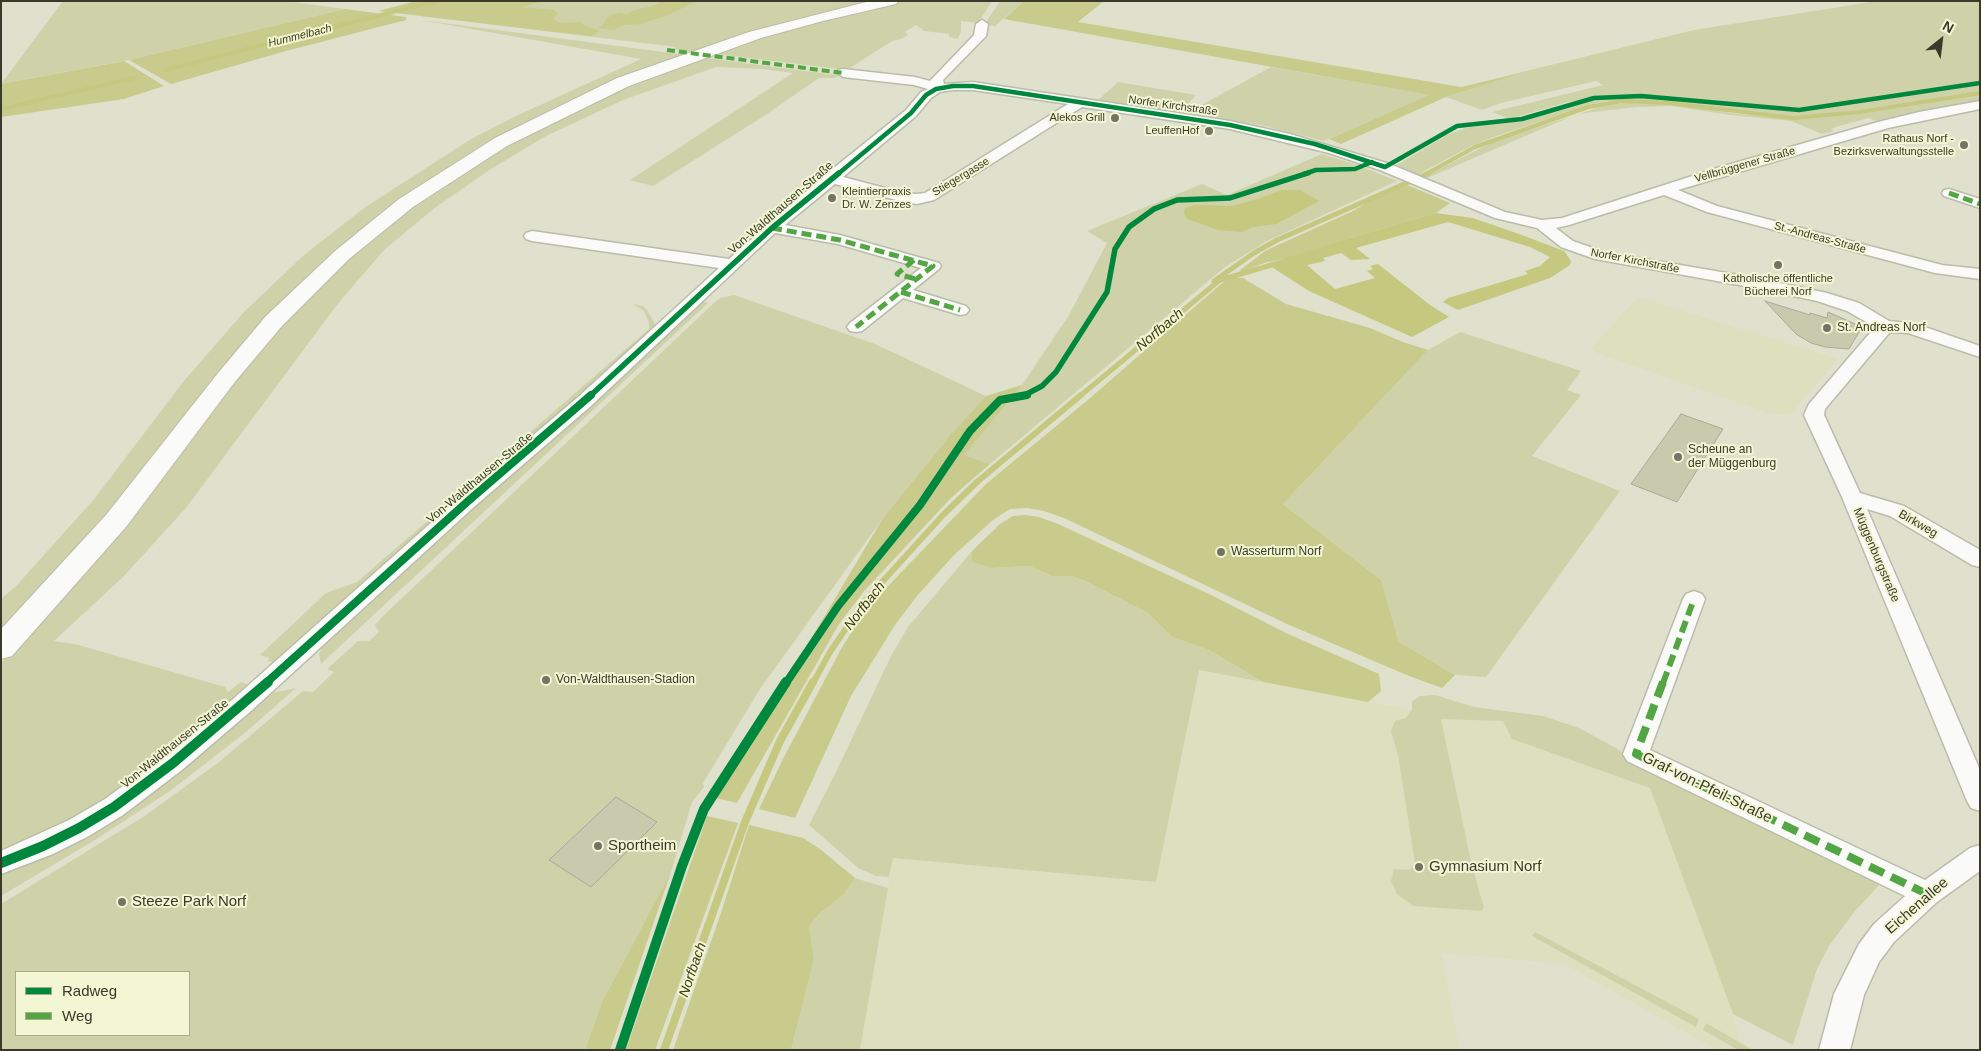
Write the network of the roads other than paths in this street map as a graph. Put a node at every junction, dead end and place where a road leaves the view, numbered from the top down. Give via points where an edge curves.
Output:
1 (890, 1) edge
2 (982, 24) dead end
3 (843, 73) dead end
4 (946, 87) junction
5 (1079, 103) junction
6 (1980, 104) edge
7 (1949, 109) junction
8 (1980, 116) edge
9 (830, 178) junction
10 (1663, 189) junction
11 (1949, 194) dead end
12 (1980, 204) edge
13 (1542, 225) junction
14 (772, 228) junction
15 (532, 236) dead end
16 (733, 265) junction
17 (1980, 274) edge
18 (902, 292) junction
19 (960, 310) dead end
20 (1885, 326) junction
21 (856, 327) dead end
22 (1980, 352) edge
23 (1852, 496) junction
24 (1980, 560) edge
25 (1694, 599) dead end
26 (1, 648) edge
27 (1980, 801) edge
28 (1980, 856) edge
29 (1, 863) edge
30 (1927, 894) junction
31 (1834, 1050) edge

1 - 26 main road via 756,35 623,82 501,142 406,203 342,255 274,321 116,520
2 - 4 street via 980,36 937,79 936,82
3 - 4 street, Norfer Kirchstraße
4 - 5 street, Norfer Kirchstraße via 973,86
4 - 9 street, Von-Waldthausen-Straße via 926,95 911,113
5 - 9 street, Stiegergasse via 929,197 904,197
5 - 13 street, Norfer Kirchstraße via 1290,138 1343,153 1500,215
6 - 7 street, Vellbrüggener Straße
7 - 8 street via 1970,117
7 - 10 street, Vellbrüggener Straße
9 - 14 street, Von-Waldthausen-Straße
10 - 13 street, Vellbrüggener Straße via 1564,222
10 - 17 street, St.-Andreas-Straße via 1712,209 1941,270
11 - 12 street
13 - 20 street, Norfer Kirchstraße via 1567,244 1601,256 1821,297 1853,307
14 - 16 street, Von-Waldthausen-Straße
14 - 18 street, Von-Waldthausen-Straße via 840,240 914,260 897,274 916,280
15 - 16 street, Von-Waldthausen-Straße
16 - 29 street, Von-Waldthausen-Straße via 584,402 173,763 80,828
18 - 19 street
18 - 21 street, Von-Waldthausen-Straße
20 - 22 street via 1910,328
20 - 23 street, Müggenburgstraße via 1816,408 1814,415
23 - 24 street, Birkweg via 1897,511
23 - 27 street, Müggenburgstraße
25 - 30 street, Graf-von-Pfeil-Straße via 1636,754
28 - 30 street, Eichenallee
30 - 31 street, Eichenallee via 1884,933 1869,953 1849,994

